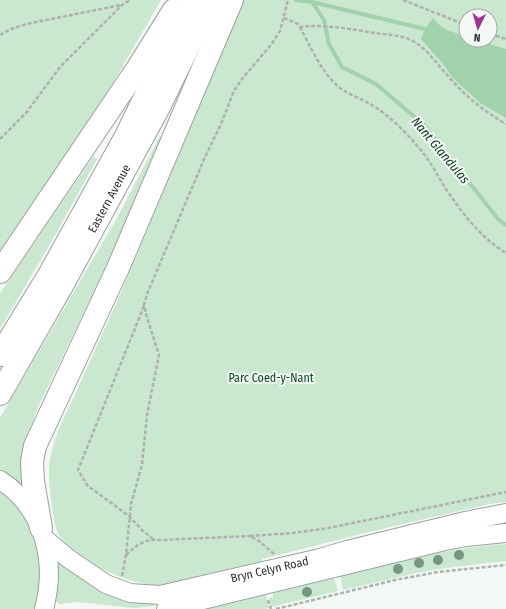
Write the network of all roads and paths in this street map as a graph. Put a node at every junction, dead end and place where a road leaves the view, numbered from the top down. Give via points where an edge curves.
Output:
1 (130, 0) edge
2 (180, 0) edge
3 (192, 0) edge
4 (211, 0) edge
5 (232, 0) edge
6 (402, 0) edge
7 (288, 1) edge
8 (122, 5) junction
9 (284, 18) junction
10 (458, 22) edge
11 (300, 27) junction
12 (0, 35) edge
13 (506, 124) edge
14 (0, 139) edge
15 (506, 253) edge
16 (0, 272) edge
17 (144, 305) junction
18 (0, 355) edge
19 (0, 394) edge
20 (0, 480) edge
21 (506, 492) edge
22 (506, 513) edge
23 (129, 516) junction
24 (506, 533) edge
25 (43, 534) junction
26 (250, 536) junction
27 (153, 539) junction
28 (126, 555) junction
29 (277, 559) dead end
30 (506, 564) edge
31 (122, 578) dead end
32 (44, 609) edge
33 (166, 609) edge
34 (276, 609) edge

1 - 8 path
2 - 16 highway
3 - 18 highway, Eastern Avenue via 126,136 49,275
4 - 19 highway, Eastern Avenue via 159,107
5 - 25 highway via 118,268 35,446 32,462 33,481
6 - 10 path
7 - 9 path
8 - 12 path via 26,24
8 - 14 path via 60,67 26,113
9 - 11 path
9 - 17 path via 280,31 271,45 234,91
11 - 13 path via 340,27 404,37 415,42 474,102
11 - 15 path via 317,58 340,88 374,106 397,125 424,153 447,191 465,214 490,242
17 - 23 path via 159,355 147,415 142,465
17 - 23 path via 78,470 88,486
20 - 25 street via 27,504
21 - 26 path via 322,529
22 - 25 street, Bryn Celyn Road via 160,595 130,593 106,584 69,559
23 - 27 path
23 - 28 path
24 - 33 street, Bryn Celyn Road via 444,541
25 - 32 street via 50,571
26 - 27 path
26 - 29 path via 274,552
27 - 28 path via 141,542
28 - 31 path
30 - 34 path via 395,580

